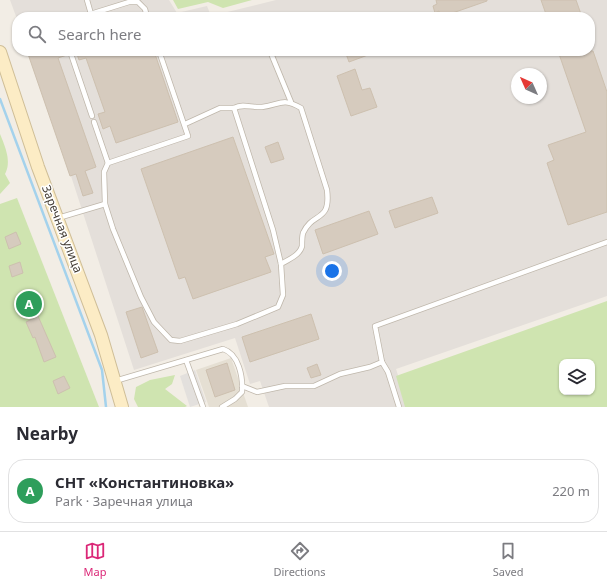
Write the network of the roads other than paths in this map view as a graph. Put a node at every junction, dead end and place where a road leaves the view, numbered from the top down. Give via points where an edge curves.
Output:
1 (87, 0) edge
2 (90, 12) edge
3 (97, 12) edge
4 (146, 12) edge
5 (0, 52) edge
6 (71, 56) edge
7 (161, 56) edge
8 (272, 56) edge
9 (291, 102) junction
10 (234, 108) junction
11 (92, 116) dead end
12 (94, 122) dead end
13 (184, 124) junction
14 (108, 162) junction
15 (105, 204) junction
16 (58, 218) junction
17 (607, 242) edge
18 (281, 264) junction
19 (186, 360) junction
20 (382, 362) junction
21 (115, 381) junction
22 (242, 386) junction
23 (122, 407) edge
24 (203, 407) edge
25 (222, 407) edge
26 (399, 407) edge

1 - 2 lane
3 - 4 lane via 128,2 138,2
5 - 16 street, Заречная улица via 38,167
6 - 11 lane
7 - 13 lane
8 - 9 lane
9 - 10 lane via 281,101 262,107 241,104
9 - 18 lane via 301,108 329,204 324,213 310,224 303,234 301,248 294,257
10 - 13 lane via 220,108
10 - 18 lane via 273,230
12 - 14 lane
13 - 14 lane via 188,136
14 - 15 lane via 104,172
15 - 16 lane
15 - 18 lane via 141,297 154,322 171,340 180,341 230,326 278,307 283,296
16 - 21 street, Заречная улица
17 - 20 lane via 375,326
19 - 21 lane
19 - 22 lane via 222,349 230,351 235,357 243,380
19 - 24 lane
20 - 22 lane via 340,374 314,386 285,386 257,392
20 - 26 lane via 388,372
21 - 23 street, Заречная улица
22 - 25 lane via 242,392

